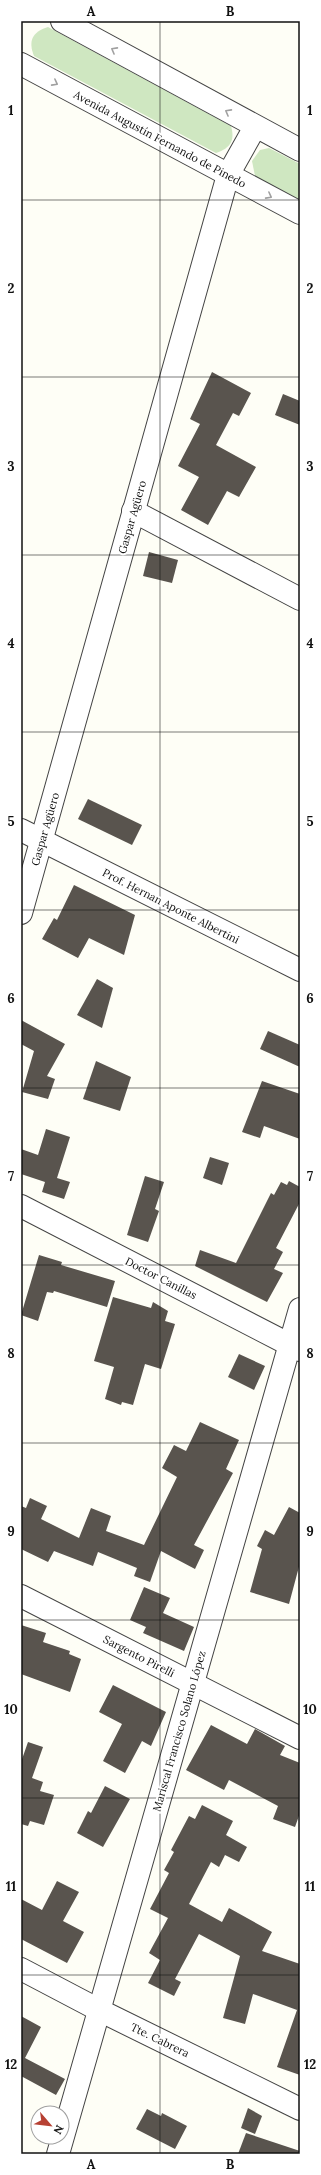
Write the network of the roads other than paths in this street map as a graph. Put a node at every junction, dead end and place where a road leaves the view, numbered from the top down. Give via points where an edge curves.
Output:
1 (62, 21) edge
2 (21, 64) edge
3 (255, 127) junction
4 (300, 150) edge
5 (228, 175) junction
6 (300, 213) edge
7 (133, 511) junction
8 (300, 599) edge
9 (21, 830) edge
10 (42, 841) junction
11 (21, 913) edge
12 (300, 970) edge
13 (21, 1206) edge
14 (300, 1309) edge
15 (295, 1347) edge
16 (21, 1596) edge
17 (192, 1684) junction
18 (300, 1738) edge
19 (21, 1969) edge
20 (99, 2010) junction
21 (300, 2110) edge
22 (58, 2154) edge

3 -> 1 street
2 -> 5 street, Avenida Augustín Fernando de Pinedo
3 - 4 street
3 - 5 street, Gaspar Agüero
5 -> 6 street, Avenida Augustín Fernando de Pinedo
5 - 7 street, Gaspar Agüero
7 - 8 street
7 - 10 street, Gaspar Agüero
9 - 10 street, Prof. Hernan Aponte Albertini
10 - 11 street, Gaspar Agüero
10 - 12 street, Prof. Hernan Aponte Albertini
13 - 15 street, Doctor Canillas
14 - 15 street, Mariscal Francisco Solano López
15 - 17 street, Mariscal Francisco Solano López
16 - 17 street, Sargento Pirelli
17 - 18 street, Sargento Pirelli
17 - 20 street, Mariscal Francisco Solano López
19 - 20 street, Tte. Cabrera
20 - 21 street, Tte. Cabrera
20 - 22 street, Mariscal Francisco Solano López

